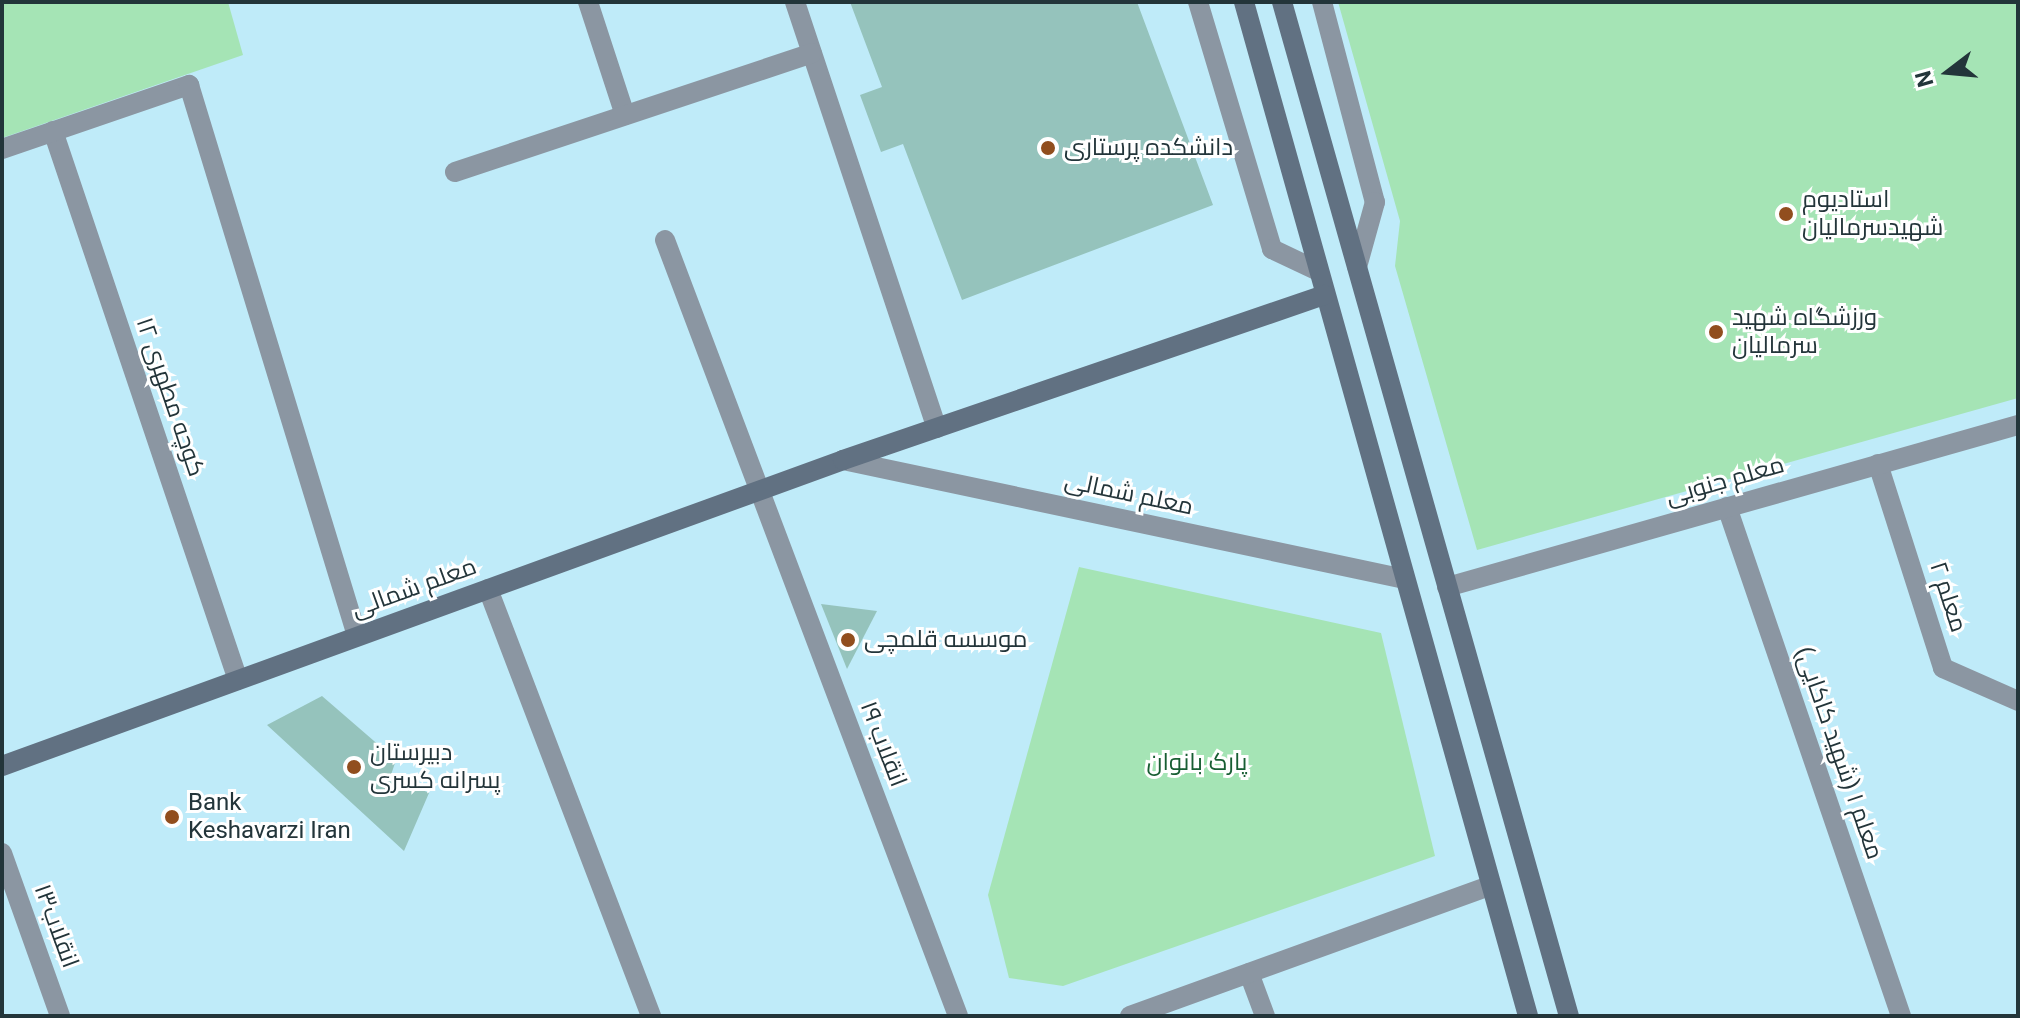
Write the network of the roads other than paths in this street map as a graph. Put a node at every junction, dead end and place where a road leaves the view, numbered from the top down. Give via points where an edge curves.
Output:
1 (588, 2) edge
2 (795, 2) edge
3 (1198, 2) edge
4 (1244, 2) edge
5 (1282, 2) edge
6 (1322, 2) edge
7 (812, 53) junction
8 (625, 115) junction
9 (53, 131) junction
10 (2, 149) edge
11 (455, 172) dead end
12 (665, 240) dead end
13 (1357, 267) junction
14 (1316, 270) junction
15 (1324, 295) junction
16 (2017, 427) edge
17 (937, 428) junction
18 (843, 460) junction
19 (1878, 464) junction
20 (760, 490) junction
21 (1727, 507) junction
22 (1405, 579) junction
23 (1447, 587) junction
24 (488, 589) junction
25 (357, 636) junction
26 (238, 680) junction
27 (2018, 701) edge
28 (2, 766) edge
29 (2, 853) edge
30 (1491, 885) junction
31 (1249, 973) junction
32 (60, 1016) edge
33 (651, 1016) edge
34 (958, 1016) edge
35 (1130, 1016) edge
36 (1265, 1016) edge
37 (1528, 1016) edge
38 (1569, 1016) edge
39 (1901, 1016) edge

1 - 8 street
2 - 7 street
3 - 14 street via 1272,249
4 - 14 main road
5 - 13 main road
6 - 13 street via 1375,202
7 - 8 street
7 - 17 street
8 - 11 street
9 - 10 street
9 - 25 street via 189,85
9 - 26 street, کوچه مطهری ۱۲
12 - 20 street, انقلاب ۱۹
13 - 23 main road
14 - 15 main road
15 - 17 main road, معلم شمالی
15 - 22 main road
16 - 19 street, معلم جنوبی
17 - 18 main road, معلم شمالی
18 - 20 main road, معلم شمالی
18 - 22 street, معلم شمالی
19 - 21 street, معلم جنوبی
19 - 27 street, معلم ۲ via 1943,668
20 - 24 main road, معلم شمالی
20 - 34 street, انقلاب ۱۹
21 - 23 street, معلم جنوبی
21 - 39 street, معلم ۱ (شهید کاکایی)
22 - 30 main road
23 - 38 main road
24 - 25 main road, معلم شمالی
24 - 33 street
25 - 26 main road, معلم شمالی
26 - 28 main road, معلم شمالی
29 - 32 street, انقلاب۱۳
30 - 31 street
30 - 37 main road
31 - 35 street
31 - 36 street

